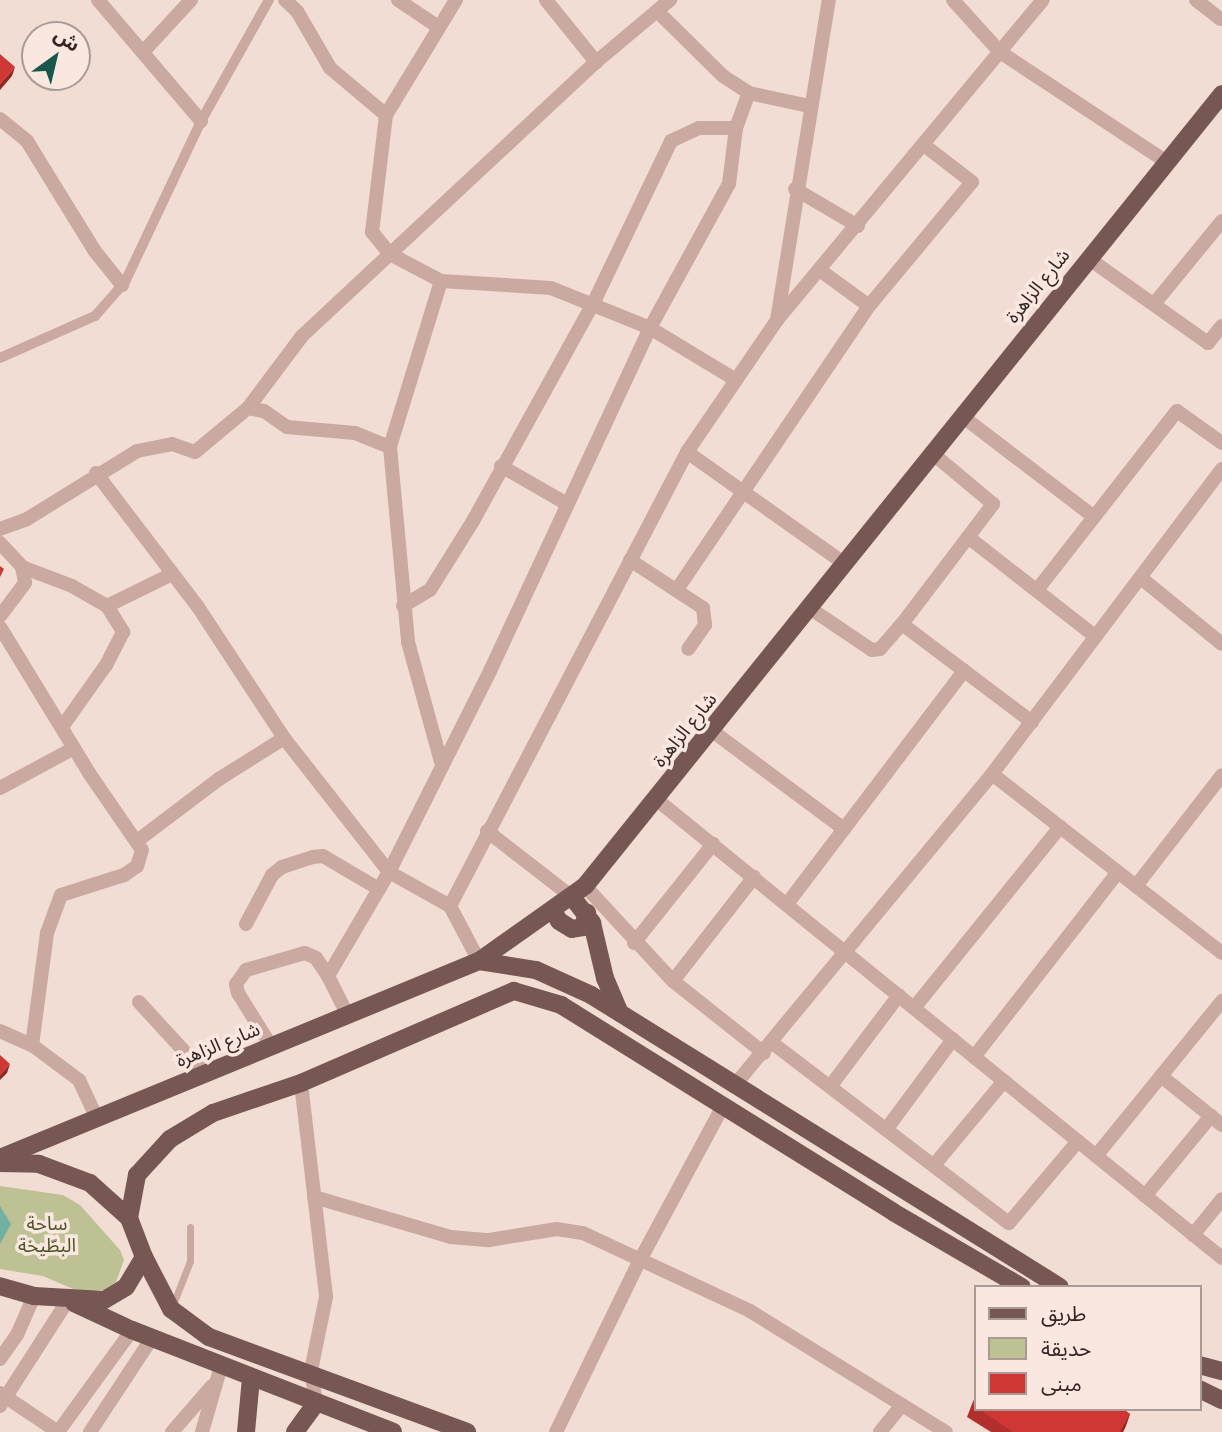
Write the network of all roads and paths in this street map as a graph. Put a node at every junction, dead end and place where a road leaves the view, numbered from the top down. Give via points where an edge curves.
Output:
1 (98, 0) edge
2 (191, 0) edge
3 (269, 0) edge
4 (285, 0) edge
5 (398, 0) edge
6 (456, 0) edge
7 (546, 0) edge
8 (670, 0) edge
9 (829, 0) edge
10 (954, 0) edge
11 (1042, 0) edge
12 (1202, 2) edge
13 (657, 11) junction
14 (1220, 19) edge
15 (437, 26) junction
16 (143, 52) junction
17 (1000, 52) junction
18 (596, 62) junction
19 (749, 93) junction
20 (1222, 94) edge
21 (809, 106) junction
22 (386, 115) junction
23 (0, 119) edge
24 (201, 121) junction
25 (736, 128) junction
26 (924, 145) junction
27 (1167, 162) junction
28 (795, 189) junction
29 (1222, 221) edge
30 (858, 226) junction
31 (390, 254) junction
32 (1088, 258) junction
33 (821, 271) junction
34 (441, 281) junction
35 (122, 285) junction
36 (593, 304) junction
37 (1154, 304) junction
38 (869, 306) junction
39 (777, 320) junction
40 (1222, 326) edge
41 (650, 328) junction
42 (0, 358) edge
43 (736, 380) junction
44 (248, 408) junction
45 (962, 416) junction
46 (1222, 443) edge
47 (390, 447) junction
48 (687, 452) junction
49 (932, 453) junction
50 (501, 466) junction
51 (1222, 469) edge
52 (96, 473) junction
53 (744, 492) junction
54 (567, 504) junction
55 (1094, 517) junction
56 (0, 529) edge
57 (968, 537) junction
58 (0, 543) edge
59 (630, 560) junction
60 (844, 563) junction
61 (22, 567) junction
62 (172, 574) junction
63 (1140, 578) junction
64 (678, 589) junction
65 (1037, 590) junction
66 (107, 606) junction
67 (403, 606) junction
68 (808, 607) junction
69 (0, 616) edge
70 (902, 624) junction
71 (0, 627) edge
72 (1096, 637) junction
73 (1222, 644) edge
74 (688, 649) dead end
75 (964, 671) junction
76 (1032, 722) junction
77 (62, 727) junction
78 (711, 730) junction
79 (284, 738) junction
80 (74, 748) junction
81 (441, 762) junction
82 (992, 774) junction
83 (1222, 775) edge
84 (0, 788) edge
85 (656, 799) junction
86 (1060, 827) junction
87 (844, 829) junction
88 (488, 831) junction
89 (137, 841) junction
90 (713, 844) junction
91 (389, 872) junction
92 (1118, 872) junction
93 (754, 877) junction
94 (1136, 886) junction
95 (379, 889) junction
96 (578, 892) junction
97 (787, 904) junction
98 (450, 906) junction
99 (554, 912) junction
100 (587, 913) junction
101 (246, 924) dead end
102 (634, 943) junction
103 (1220, 947) edge
104 (843, 950) junction
105 (479, 961) junction
106 (328, 976) junction
107 (673, 981) junction
108 (899, 995) junction
109 (1222, 1001) edge
110 (139, 1002) dead end
111 (914, 1008) junction
112 (620, 1013) junction
113 (348, 1016) junction
114 (0, 1031) edge
115 (953, 1040) junction
116 (32, 1045) junction
117 (271, 1046) junction
118 (767, 1047) junction
119 (974, 1057) junction
120 (204, 1073) junction
121 (1161, 1076) junction
122 (1004, 1081) junction
123 (301, 1083) junction
124 (832, 1084) junction
125 (734, 1086) junction
126 (723, 1106) junction
127 (96, 1116) junction
128 (1217, 1121) edge
129 (888, 1127) junction
130 (1078, 1141) junction
131 (1096, 1156) junction
132 (0, 1161) edge
133 (934, 1164) junction
134 (1145, 1196) junction
135 (314, 1197) junction
136 (1222, 1199) edge
137 (129, 1218) junction
138 (190, 1227) dead end
139 (1193, 1235) junction
140 (144, 1258) junction
141 (1222, 1258) edge
142 (639, 1262) junction
143 (1018, 1285) edge
144 (1057, 1285) edge
145 (0, 1286) edge
146 (34, 1296) junction
147 (68, 1300) junction
148 (171, 1309) junction
149 (132, 1331) junction
150 (152, 1338) junction
151 (0, 1359) edge
152 (1201, 1366) edge
153 (311, 1371) junction
154 (1222, 1371) edge
155 (218, 1374) junction
156 (251, 1378) junction
157 (1201, 1390) edge
158 (2, 1399) edge
159 (1222, 1400) edge
160 (316, 1403) junction
161 (902, 1405) junction
162 (58, 1432) edge
163 (90, 1432) edge
164 (172, 1432) edge
165 (202, 1432) edge
166 (246, 1432) edge
167 (295, 1432) edge
168 (393, 1432) edge
169 (467, 1432) edge
170 (556, 1432) edge
171 (880, 1432) edge
172 (946, 1432) edge

1 - 16 street
2 - 16 street
3 - 24 street
4 - 22 street via 297,11 330,68
5 - 15 street
6 - 15 street
7 - 18 street
8 - 13 street
9 - 21 street
10 - 17 street
11 - 17 street
12 - 14 street
13 - 18 street
13 - 19 street via 723,76
15 - 22 street
16 - 24 street
17 - 26 street
17 - 27 street
18 - 31 street
19 - 21 street
19 - 25 street
20 - 27 main road, شارع الزاهرة
21 - 28 street
22 - 31 street via 372,232
23 - 35 street via 27,141 94,250
24 - 35 street
25 - 36 street via 699,128 671,141
25 - 41 street via 729,184
26 - 30 street
26 - 38 street via 972,182
27 - 32 main road, شارع الزاهرة
28 - 30 street
28 - 39 street
29 - 37 street
30 - 33 street
31 - 34 street
31 - 44 street via 302,336
32 - 37 street
32 - 45 main road, شارع الزاهرة
33 - 38 street
33 - 39 street
34 - 36 street via 551,288
34 - 47 street
35 - 42 street via 95,316
36 - 41 street
36 - 50 street
37 - 40 street via 1208,343
38 - 53 street
39 - 43 street
41 - 43 street
41 - 54 street
43 - 48 street
44 - 47 street via 264,411 288,426 355,433
44 - 52 street via 195,452 172,444 137,450
45 - 49 main road, شارع الزاهرة
45 - 55 street
46 - 55 street via 1177,411
47 - 67 street
48 - 53 street
48 - 59 street
49 - 57 street via 993,504
49 - 60 main road, شارع الزاهرة
50 - 54 street
50 - 67 street via 430,590
51 - 63 street
52 - 56 street via 27,519
52 - 62 street
53 - 60 street
53 - 64 street
54 - 81 street via 490,671
55 - 65 street
57 - 65 street
57 - 70 street
58 - 61 street
59 - 64 street
59 - 88 street
60 - 68 main road, شارع الزاهرة
61 - 66 street via 72,586
61 - 69 street via 25,583
62 - 66 street
62 - 79 street
63 - 72 street
63 - 73 street
64 - 74 street via 707,617
65 - 72 street
66 - 77 street via 123,632
67 - 81 street via 408,642
68 - 70 street via 872,650 880,649
68 - 78 main road, شارع الزاهرة
70 - 75 street
71 - 77 street
72 - 76 street
75 - 76 street
75 - 87 street
76 - 82 street
77 - 80 street
78 - 85 main road, شارع الزاهرة
78 - 87 street
79 - 89 street via 219,779
79 - 91 street
80 - 84 street
80 - 89 street
81 - 91 street
82 - 86 street
82 - 104 street
83 - 94 street
85 - 90 street
85 - 96 main road, شارع الزاهرة
86 - 92 street
86 - 111 street
87 - 97 street
88 - 96 street
88 - 98 street
89 - 116 street via 142,850 137,866 124,875 61,895 47,933
90 - 93 street
90 - 102 street
91 - 95 street
91 - 98 street
92 - 94 street
92 - 119 street
93 - 97 street
93 - 107 street
94 - 103 street
95 - 101 street via 323,856 313,857 272,875
95 - 106 street
96 - 99 main road, شارع الزاهرة
96 - 100 main road
96 - 102 street
97 - 104 street
98 - 105 street
99 - 100 main road via 562,925 572,929 583,927
99 - 105 main road, شارع الزاهرة
100 - 112 main road
102 - 107 street
104 - 108 street
104 - 118 street
105 - 112 main road via 536,970
105 - 113 main road, شارع الزاهرة
106 - 113 street
106 - 117 street via 316,958 297,952 246,970 239,978 238,993
107 - 118 street
108 - 111 street
108 - 124 street
109 - 121 street
110 - 120 street
111 - 115 street
112 - 125 main road
113 - 117 main road, شارع الزاهرة
114 - 116 street
115 - 119 street
115 - 129 street
116 - 127 street via 79,1080
117 - 120 main road, شارع الزاهرة
118 - 124 street
118 - 125 street
119 - 122 street
120 - 127 main road, شارع الزاهرة
121 - 128 street
121 - 131 street
122 - 130 street
122 - 133 street
123 - 126 main road via 514,991 561,1005
123 - 135 street
123 - 137 main road via 213,1113 170,1139 138,1175
124 - 129 street
125 - 144 main road
126 - 142 street
126 - 143 main road
127 - 132 main road, شارع الزاهرة
128 - 134 street
129 - 133 street
130 - 131 street
130 - 133 street via 1009,1223
131 - 134 street
132 - 137 main road via 66,1172 90,1183
134 - 139 street
135 - 142 street via 450,1237 489,1240 557,1228 583,1233
135 - 153 street via 326,1297
136 - 139 street
137 - 140 main road
138 - 148 lane via 190,1261
139 - 141 street
140 - 147 main road via 117,1295 104,1300
140 - 148 main road
142 - 161 street via 750,1311
142 - 170 street
145 - 146 main road
146 - 147 main road
146 - 151 street via 17,1335
147 - 149 main road
147 - 158 street
148 - 153 main road via 209,1337
149 - 150 main road
149 - 162 street
150 - 155 main road
150 - 163 street
152 - 154 main road
153 - 160 street
153 - 169 main road
155 - 156 main road
155 - 164 street
155 - 165 street
156 - 160 main road
156 - 166 main road
157 - 159 main road
158 - 162 street
160 - 167 main road
160 - 168 main road
161 - 171 street
161 - 172 street

